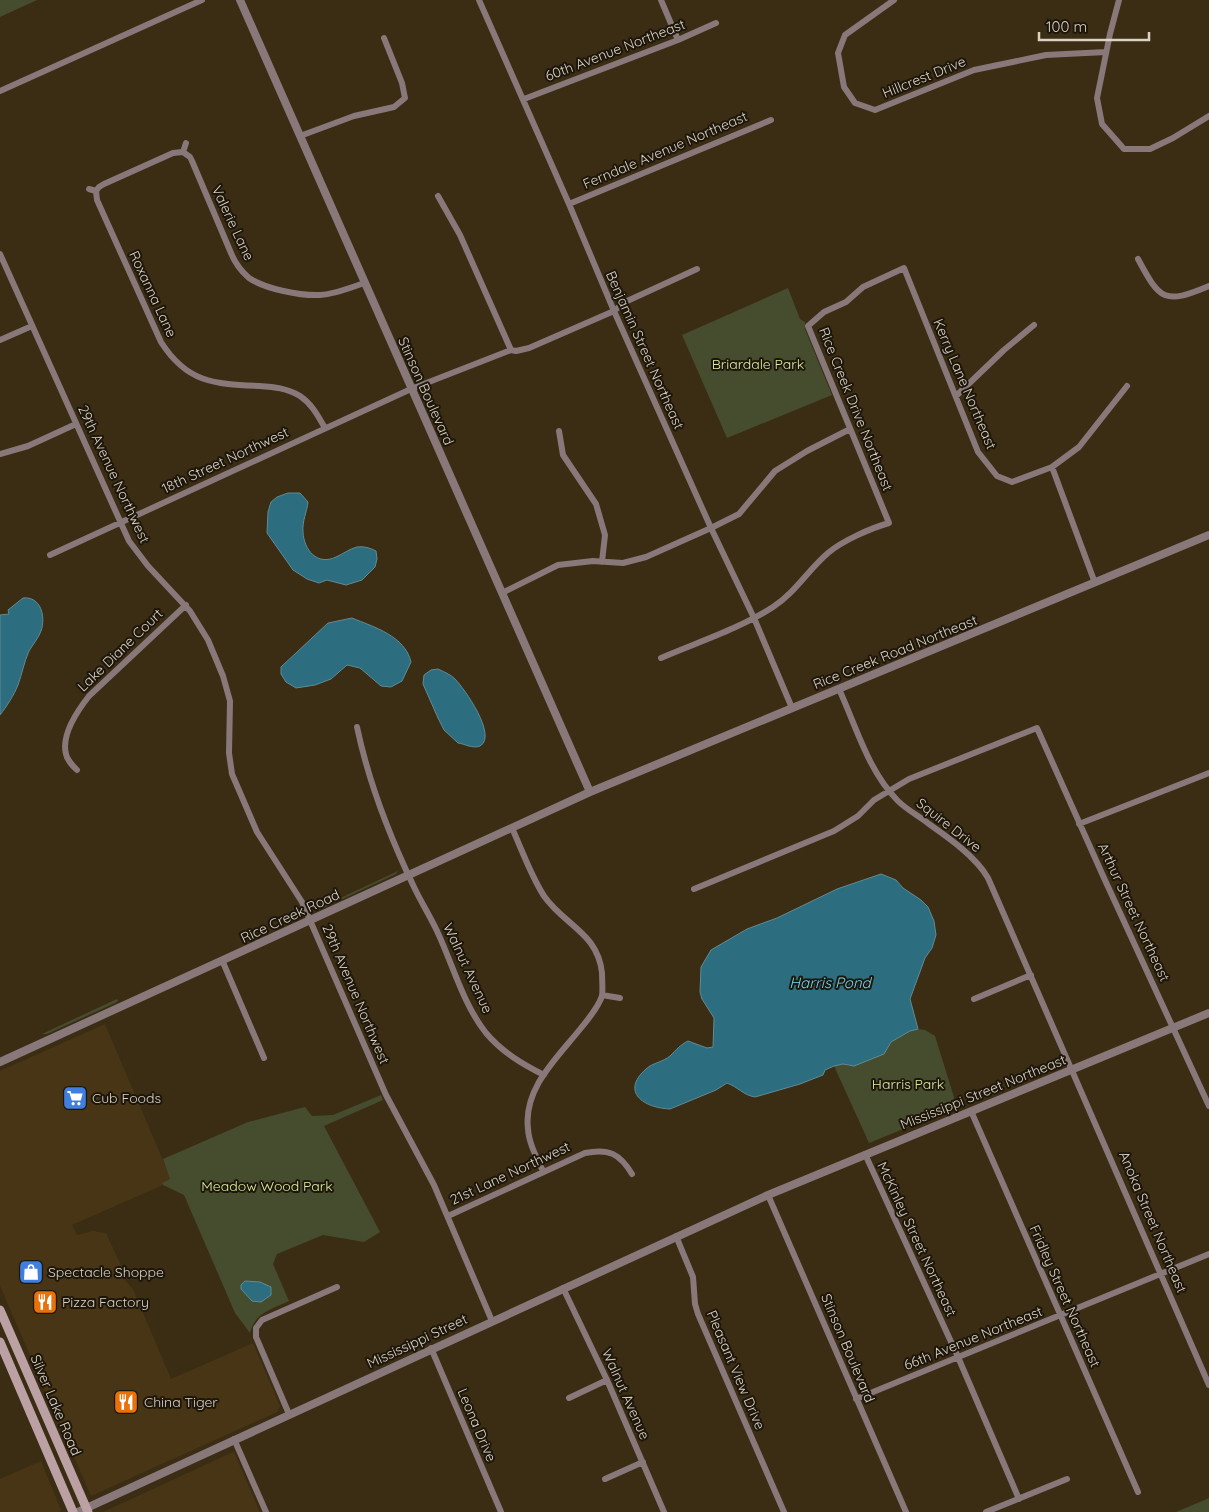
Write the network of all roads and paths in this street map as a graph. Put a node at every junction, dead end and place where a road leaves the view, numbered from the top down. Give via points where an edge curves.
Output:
1 (202, 0) edge
2 (240, 0) edge
3 (479, 0) edge
4 (661, 0) edge
5 (894, 0) edge
6 (1119, 0) edge
7 (716, 23) dead end
8 (384, 38) dead end
9 (678, 40) junction
10 (1106, 52) junction
11 (0, 91) edge
12 (524, 100) junction
13 (1209, 116) edge
14 (771, 120) dead end
15 (300, 136) junction
16 (186, 142) dead end
17 (184, 152) junction
18 (438, 196) dead end
19 (569, 204) junction
20 (0, 254) edge
21 (1138, 259) dead end
22 (904, 268) joint
23 (697, 269) dead end
24 (364, 283) junction
25 (1209, 286) edge
26 (614, 311) junction
27 (32, 326) junction
28 (1034, 326) dead end
29 (0, 340) edge
30 (510, 350) junction
31 (1127, 386) dead end
32 (412, 389) junction
33 (956, 396) junction
34 (76, 424) junction
35 (325, 428) junction
36 (850, 429) junction
37 (559, 431) dead end
38 (0, 454) edge
39 (1052, 467) junction
40 (120, 522) junction
41 (711, 528) junction
42 (1209, 535) edge
43 (50, 555) dead end
44 (602, 562) junction
45 (1095, 583) junction
46 (502, 593) junction
47 (186, 605) junction
48 (754, 618) junction
49 (661, 658) dead end
50 (839, 688) junction
51 (792, 708) junction
52 (357, 727) dead end
53 (77, 770) dead end
54 (1209, 773) edge
55 (888, 790) junction
56 (590, 792) junction
57 (1079, 824) junction
58 (512, 828) junction
59 (408, 875) junction
60 (694, 889) dead end
61 (311, 920) junction
62 (222, 960) junction
63 (1031, 975) junction
64 (602, 994) junction
65 (620, 998) dead end
66 (974, 1000) dead end
67 (1209, 1014) edge
68 (1174, 1028) junction
69 (264, 1058) dead end
70 (0, 1062) edge
71 (1072, 1069) junction
72 (544, 1075) junction
73 (1209, 1106) edge
74 (971, 1111) junction
75 (865, 1154) junction
76 (543, 1171) junction
77 (632, 1174) dead end
78 (768, 1194) junction
79 (448, 1216) junction
80 (676, 1236) junction
81 (1209, 1254) edge
82 (1162, 1274) junction
83 (337, 1287) dead end
84 (563, 1288) junction
85 (0, 1310) edge
86 (1060, 1316) junction
87 (492, 1320) junction
88 (0, 1342) edge
89 (431, 1348) junction
90 (958, 1357) junction
91 (607, 1380) junction
92 (1209, 1385) edge
93 (570, 1398) dead end
94 (856, 1399) junction
95 (289, 1414) junction
96 (234, 1440) junction
97 (642, 1462) junction
98 (604, 1479) dead end
99 (1067, 1479) dead end
100 (1138, 1492) dead end
101 (1019, 1499) junction
102 (84, 1511) edge
103 (72, 1512) edge
104 (266, 1512) edge
105 (500, 1512) edge
106 (664, 1512) edge
107 (784, 1512) edge
108 (906, 1512) edge
109 (986, 1512) edge

1 - 11 street
2 - 15 street, Stinson Boulevard
3 - 12 street, Benjamin Street Northeast
4 - 9 street
5 - 10 street, Hillcrest Drive via 845,34 838,53 844,87 856,103 875,110 974,70 1046,55
6 - 10 street
7 - 9 street, 60th Avenue Northeast
8 - 15 street via 405,98 394,107 354,116
9 - 12 street, 60th Avenue Northeast
10 - 13 street via 1097,98 1102,124 1124,149 1150,149
12 - 19 street, Benjamin Street Northeast
14 - 19 street, Ferndale Avenue Northeast
15 - 24 street, Stinson Boulevard
16 - 17 street
17 - 24 street, Valerie Lane via 190,157 235,262 249,278 266,286 319,295
17 - 35 street, Roxanna Lane via 93,190 160,342 173,360 190,373 214,383 273,386 293,392 312,407
18 - 30 street via 460,235
19 - 26 street, Benjamin Street Northeast
20 - 27 street, 29th Avenue Northwest
21 - 25 street via 1162,295 1175,298
22 - 33 street, Kerry Lane Northeast
22 - 36 street, Rice Creek Drive Northeast via 863,287 808,326
23 - 26 street, 18th Street Northwest via 625,302
24 - 32 street, Stinson Boulevard
26 - 30 street, 18th Street Northwest via 529,348
26 - 41 street, Benjamin Street Northeast
27 - 29 street
27 - 34 street, 29th Avenue Northwest
28 - 33 street
30 - 32 street, 18th Street Northwest
31 - 39 street, Kerry Lane Northeast via 1079,447
32 - 35 street, 18th Street Northwest
32 - 46 street, Stinson Boulevard
33 - 39 street, Kerry Lane Northeast via 978,452 997,476 1012,482
34 - 38 street via 28,446
34 - 40 street, 29th Avenue Northwest
35 - 40 street, 18th Street Northwest
36 - 41 street via 775,472 739,514
36 - 48 street, Rice Creek Drive Northeast via 890,523 828,553 796,588
37 - 44 street via 563,455 596,504 605,535
39 - 45 street
40 - 43 street, 18th Street Northwest
40 - 47 street, 29th Avenue Northwest via 138,553
41 - 44 street via 646,557
41 - 48 street, Benjamin Street Northeast
42 - 45 street, Rice Creek Road Northeast
44 - 46 street via 558,565
45 - 50 street, Rice Creek Road Northeast
46 - 56 street, Stinson Boulevard
47 - 53 street, Lake Diane Court via 89,696 76,713 67,735 65,753
47 - 61 street, 29th Avenue Northwest via 208,640 228,690 232,774 257,832 298,894
48 - 49 street
48 - 51 street, Benjamin Street Northeast
50 - 51 street, Rice Creek Road Northeast
50 - 55 street, Squire Drive via 873,766
51 - 56 street, Rice Creek Road Northeast
52 - 59 street, Walnut Avenue via 371,785
54 - 57 street
55 - 57 street, Arthur Street Northeast via 1037,728
55 - 60 street via 853,820 834,831
55 - 63 street, Squire Drive via 984,871
56 - 58 street, Rice Creek Road
57 - 68 street, Arthur Street Northeast
58 - 59 street, Rice Creek Road
58 - 64 street via 542,894 585,935 597,953
59 - 61 street, Rice Creek Road
59 - 72 street, Walnut Avenue via 479,1023 513,1058
61 - 62 street, Rice Creek Road
61 - 79 street, 29th Avenue Northwest via 386,1094
62 - 69 street
62 - 70 street, Rice Creek Road
63 - 66 street
63 - 71 street, Squire Drive
64 - 65 street
64 - 72 street via 594,1011
67 - 68 street, Mississippi Street Northeast
68 - 71 street, Mississippi Street Northeast
68 - 73 street, Arthur Street Northeast
71 - 74 street, Mississippi Street Northeast
71 - 82 street, Anoka Street Northeast
72 - 76 street via 535,1088 527,1117 530,1139
74 - 75 street, Mississippi Street Northeast
74 - 86 street, Fridley Street Northeast
75 - 78 street, Mississippi Street Northeast
75 - 90 street, McKinley Street Northeast
76 - 77 street, 21st Lane Northwest via 578,1155 600,1151 622,1159
76 - 79 street, 21st Lane Northwest
78 - 80 street, Mississippi Street
78 - 94 street, Stinson Boulevard
79 - 87 street, 29th Avenue Northwest
80 - 84 street, Mississippi Street
80 - 107 street, Pleasant View Drive via 693,1277 698,1314
81 - 82 street, 66th Avenue Northeast
82 - 86 street, 66th Avenue Northeast
82 - 92 street, Anoka Street Northeast
83 - 95 street via 262,1320 256,1328 256,1338
84 - 87 street, Mississippi Street
84 - 91 street, Walnut Avenue
85 - 102 main road, Silver Lake Road
86 - 90 street, 66th Avenue Northeast
86 - 100 street, Fridley Street Northeast
87 - 89 street, Mississippi Street
88 - 103 main road
89 - 95 street, Mississippi Street
89 - 105 street, Leona Drive
90 - 94 street, 66th Avenue Northeast
90 - 101 street, McKinley Street Northeast
91 - 93 street
91 - 97 street, Walnut Avenue
94 - 108 street, Stinson Boulevard
95 - 96 street, Mississippi Street
96 - 102 street, Mississippi Street
96 - 104 street
97 - 98 street
97 - 106 street, Walnut Avenue
99 - 101 street
101 - 109 street

